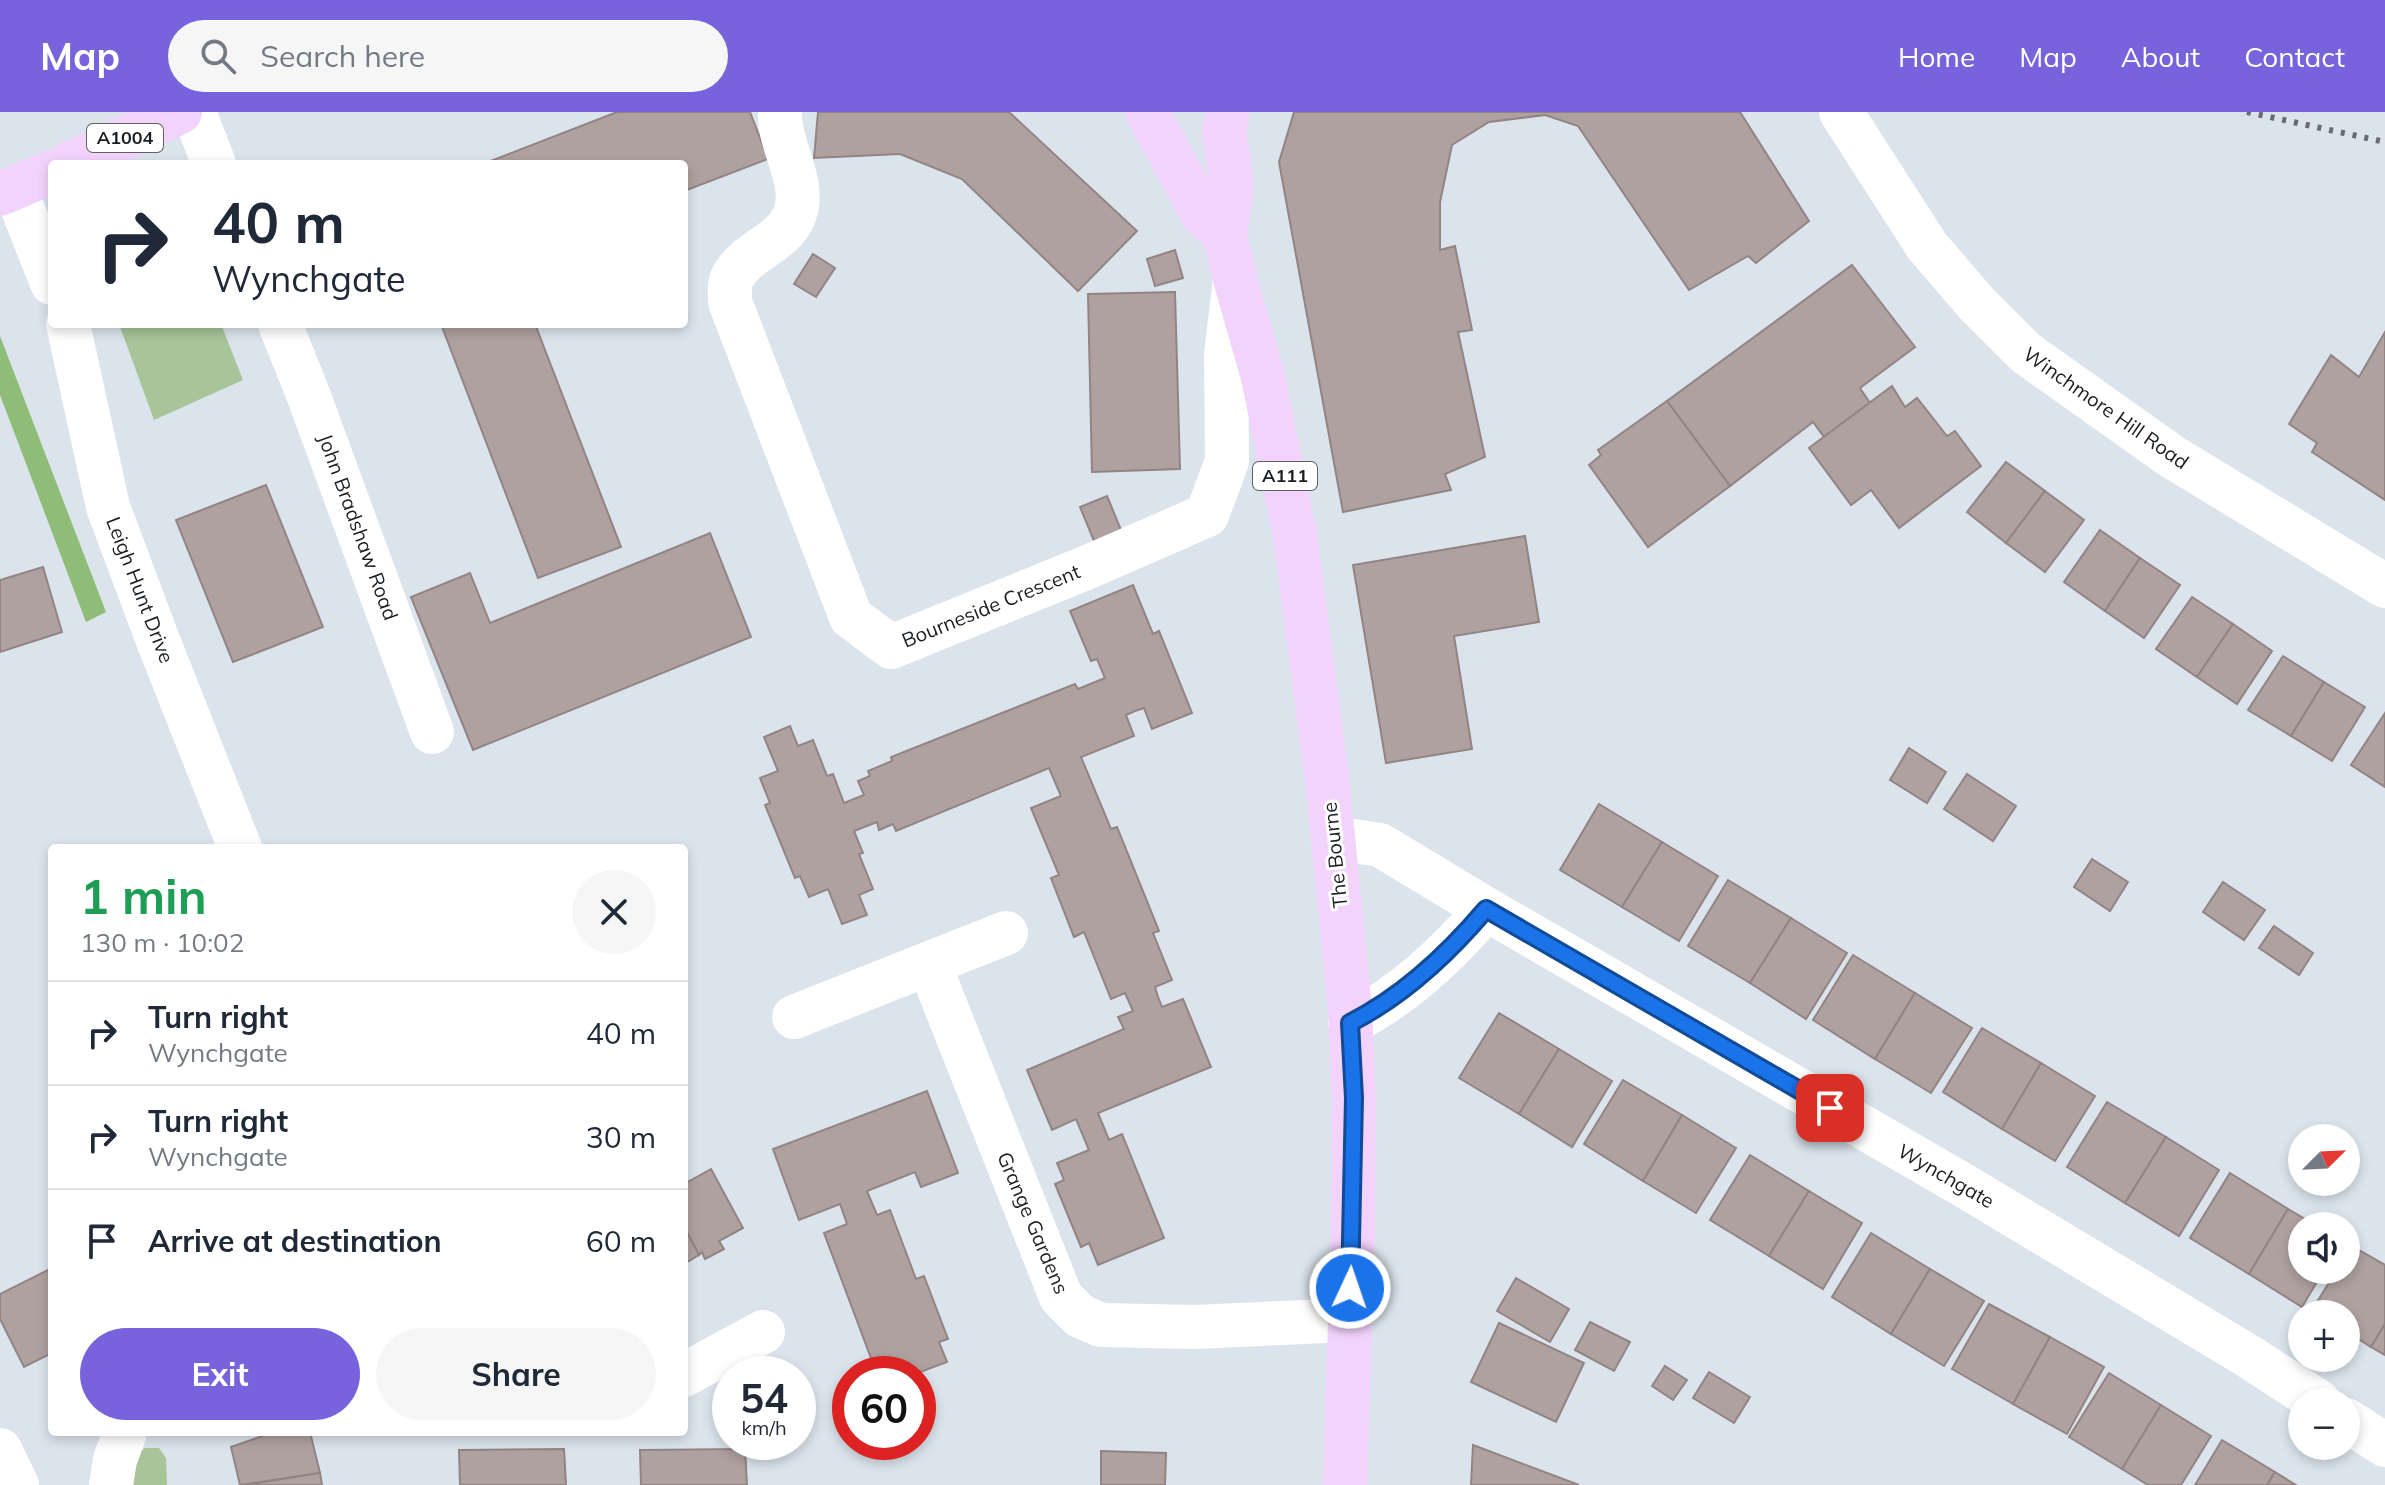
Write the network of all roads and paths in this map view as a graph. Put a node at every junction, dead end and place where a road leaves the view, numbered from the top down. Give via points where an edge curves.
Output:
1 (180, 112) edge
2 (194, 112) edge
3 (780, 112) edge
4 (1147, 112) edge
5 (1228, 112) edge
6 (1841, 112) edge
7 (78, 160) edge
8 (212, 160) edge
9 (22, 185) edge
10 (1225, 234) junction
11 (48, 270) edge
12 (1235, 279) junction
13 (69, 328) edge
14 (282, 328) edge
15 (2385, 586) edge
16 (432, 732) dead end
17 (1333, 838) junction
18 (238, 844) edge
19 (1486, 909) junction
20 (1006, 933) dead end
21 (929, 964) junction
22 (794, 1017) dead end
23 (1350, 1023) junction
24 (1349, 1320) junction
25 (763, 1332) dead end
26 (688, 1373) edge
27 (2296, 1388) edge
28 (2360, 1429) edge
29 (124, 1436) edge
30 (2385, 1445) edge
31 (0, 1450) edge
32 (17, 1485) edge
33 (111, 1485) edge
34 (1345, 1485) edge

1 - 7 main road, A1004
2 - 8 street
3 - 12 street, Bourneside Crescent via 798,199 794,217 783,232 746,259 731,279 730,302 851,617 891,647 1207,515 1227,461 1226,354
4 - 10 main road via 1203,215
5 - 10 main road, The Bourne / A111 via 1224,132 1232,185
6 - 15 street, Winchmore Hill Road via 1927,246 2026,353 2171,456
9 - 11 street
10 - 12 main road, The Bourne / A111
12 - 17 main road, The Bourne / A111 via 1285,475
13 - 18 street, Leigh Hunt Drive via 108,507
14 - 16 street, John Bradshaw Road
17 - 19 street, Wynchgate via 1380,845
17 - 23 main road, The Bourne / A111
19 - 23 street via 1456,944 1382,1007
19 - 27 street, Wynchgate via 1963,1185
20 - 21 street
21 - 22 street
21 - 24 street, Grange Gardens via 1061,1297 1080,1316 1101,1325 1195,1327
23 - 24 main road, The Bourne / A111 via 1354,1098
24 - 34 main road, The Bourne / A111
25 - 26 street
28 - 30 street
29 - 33 street
31 - 32 street

